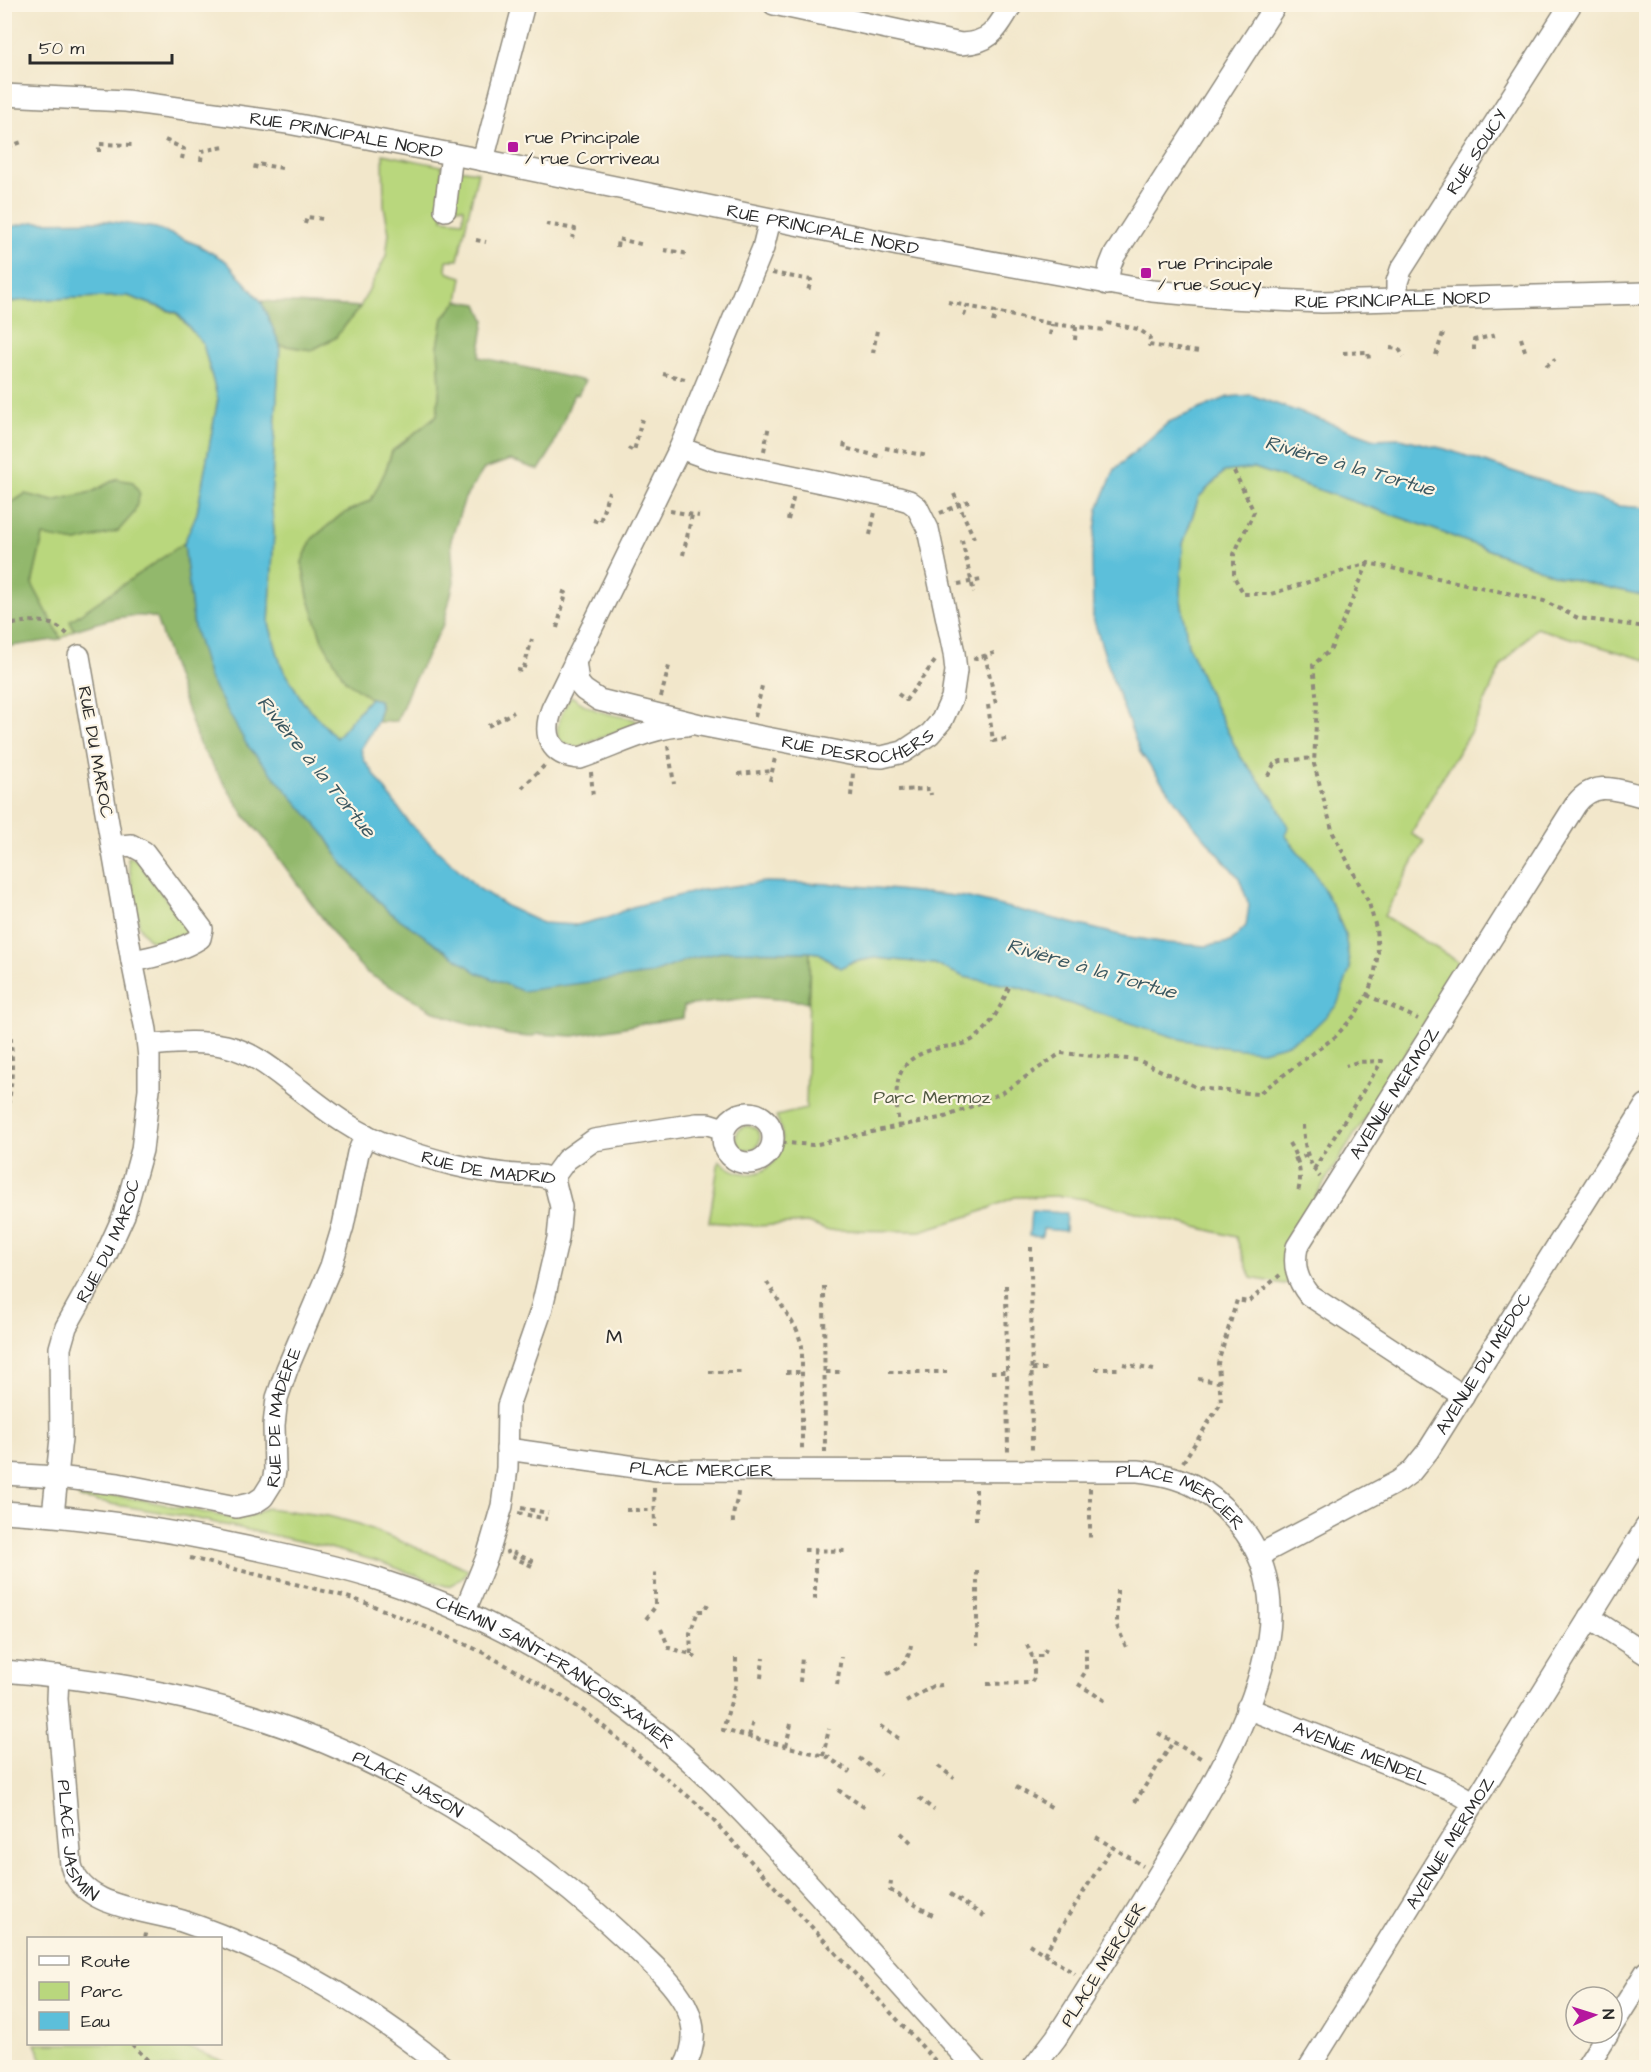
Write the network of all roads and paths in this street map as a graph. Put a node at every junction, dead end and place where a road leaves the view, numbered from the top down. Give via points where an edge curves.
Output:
1 (524, 4) edge
2 (774, 4) edge
3 (1012, 4) edge
4 (1276, 4) edge
5 (1571, 4) edge
6 (804, 8) edge
7 (4, 95) edge
8 (165, 140) dead end
9 (22, 142) dead end
10 (133, 145) dead end
11 (8, 147) dead end
12 (224, 147) dead end
13 (99, 152) dead end
14 (452, 154) junction
15 (182, 159) dead end
16 (483, 160) junction
17 (201, 161) dead end
18 (282, 168) dead end
19 (255, 169) dead end
20 (445, 210) dead end
21 (323, 219) dead end
22 (770, 220) junction
23 (305, 224) dead end
24 (546, 224) dead end
25 (573, 238) dead end
26 (476, 240) dead end
27 (486, 242) dead end
28 (645, 245) dead end
29 (616, 247) dead end
30 (664, 250) dead end
31 (683, 260) dead end
32 (754, 269) junction
33 (1107, 284) junction
34 (808, 291) dead end
35 (1647, 293) edge
36 (1397, 301) junction
37 (948, 302) dead end
38 (967, 306) junction
39 (996, 312) junction
40 (964, 316) dead end
41 (993, 322) dead end
42 (1107, 323) dead end
43 (1052, 324) junction
44 (1077, 327) junction
45 (877, 330) dead end
46 (1105, 330) dead end
47 (1443, 333) dead end
48 (1050, 335) dead end
49 (1496, 335) dead end
50 (1521, 338) dead end
51 (1075, 340) dead end
52 (1390, 348) dead end
53 (1474, 350) dead end
54 (1199, 352) dead end
55 (873, 353) dead end
56 (1344, 353) dead end
57 (1526, 354) dead end
58 (1436, 355) dead end
59 (1404, 357) dead end
60 (1369, 359) dead end
61 (1555, 359) dead end
62 (1546, 366) dead end
63 (642, 419) dead end
64 (769, 425) dead end
65 (845, 443) dead end
66 (628, 448) dead end
67 (680, 448) junction
68 (885, 448) dead end
69 (923, 450) dead end
70 (883, 457) dead end
71 (760, 470) junction
72 (1234, 471) dead end
73 (798, 477) junction
74 (609, 491) dead end
75 (954, 494) dead end
76 (969, 501) dead end
77 (959, 505) junction
78 (651, 507) junction
79 (692, 515) junction
80 (699, 516) dead end
81 (924, 519) junction
82 (593, 520) dead end
83 (789, 520) dead end
84 (974, 538) dead end
85 (962, 540) dead end
86 (683, 555) dead end
87 (1368, 564) junction
88 (560, 591) dead end
89 (974, 593) dead end
90 (4, 627) edge
91 (1647, 627) edge
92 (557, 628) dead end
93 (69, 636) dead end
94 (532, 639) dead end
95 (998, 652) dead end
96 (985, 655) junction
97 (79, 656) dead end
98 (575, 661) junction
99 (945, 662) junction
100 (669, 666) dead end
101 (517, 670) dead end
102 (762, 686) dead end
103 (898, 694) dead end
104 (996, 704) dead end
105 (988, 705) dead end
106 (514, 712) dead end
107 (662, 720) junction
108 (488, 726) dead end
109 (750, 735) junction
110 (1006, 739) dead end
111 (559, 751) junction
112 (1314, 758) junction
113 (772, 771) dead end
114 (738, 774) dead end
115 (1268, 776) dead end
116 (674, 784) dead end
117 (522, 788) dead end
118 (898, 790) dead end
119 (931, 795) dead end
120 (1647, 797) edge
121 (112, 847) junction
122 (132, 961) junction
123 (1010, 985) dead end
124 (4, 993) edge
125 (1367, 995) junction
126 (1435, 1028) junction
127 (149, 1045) junction
128 (1346, 1066) dead end
129 (1647, 1105) edge
130 (4, 1120) edge
131 (1303, 1125) dead end
132 (899, 1126) junction
133 (724, 1129) junction
134 (366, 1135) junction
135 (773, 1142) junction
136 (1289, 1143) dead end
137 (1309, 1154) junction
138 (1296, 1159) junction
139 (1314, 1169) junction
140 (552, 1179) junction
141 (1324, 1182) dead end
142 (1298, 1192) dead end
143 (1031, 1247) dead end
144 (1295, 1266) junction
145 (767, 1282) dead end
146 (1006, 1285) dead end
147 (824, 1286) dead end
148 (1032, 1369) junction
149 (1050, 1369) dead end
150 (1095, 1369) dead end
151 (1154, 1370) dead end
152 (709, 1372) dead end
153 (742, 1372) dead end
154 (786, 1372) dead end
155 (802, 1372) junction
156 (826, 1372) junction
157 (844, 1372) dead end
158 (889, 1372) dead end
159 (947, 1372) dead end
160 (991, 1372) dead end
161 (1007, 1372) junction
162 (1198, 1379) dead end
163 (1219, 1382) junction
164 (1463, 1396) junction
165 (507, 1449) junction
166 (1008, 1471) junction
167 (1033, 1471) junction
168 (802, 1472) junction
169 (825, 1472) junction
170 (4, 1474) edge
171 (57, 1477) junction
172 (1174, 1477) junction
173 (654, 1488) dead end
174 (1090, 1488) dead end
175 (976, 1489) dead end
176 (738, 1490) dead end
177 (626, 1510) dead end
178 (654, 1510) junction
179 (4, 1512) edge
180 (53, 1515) junction
181 (548, 1516) joint
182 (976, 1520) dead end
183 (733, 1523) dead end
184 (655, 1527) dead end
185 (1647, 1527) edge
186 (1090, 1541) dead end
187 (804, 1550) dead end
188 (815, 1550) junction
189 (846, 1551) dead end
190 (1259, 1554) junction
191 (180, 1556) dead end
192 (533, 1564) joint
193 (655, 1571) dead end
194 (977, 1571) dead end
195 (1117, 1590) dead end
196 (815, 1601) dead end
197 (710, 1602) dead end
198 (464, 1613) junction
199 (1589, 1617) junction
200 (646, 1619) dead end
201 (661, 1629) dead end
202 (977, 1645) dead end
203 (1028, 1645) dead end
204 (911, 1646) dead end
205 (1126, 1647) dead end
206 (1086, 1648) dead end
207 (1046, 1649) dead end
208 (691, 1654) junction
209 (1647, 1654) edge
210 (1034, 1656) junction
211 (802, 1657) dead end
212 (841, 1657) dead end
213 (736, 1658) dead end
214 (762, 1658) dead end
215 (697, 1659) dead end
216 (4, 1671) edge
217 (887, 1674) dead end
218 (58, 1676) junction
219 (1083, 1677) dead end
220 (761, 1678) dead end
221 (800, 1682) dead end
222 (987, 1684) dead end
223 (1078, 1684) dead end
224 (837, 1685) dead end
225 (943, 1685) dead end
226 (906, 1702) dead end
227 (1107, 1702) dead end
228 (1247, 1707) junction
229 (753, 1721) dead end
230 (791, 1724) dead end
231 (880, 1726) dead end
232 (829, 1729) dead end
233 (1158, 1733) dead end
234 (749, 1736) junction
235 (901, 1740) dead end
236 (1173, 1742) junction
237 (786, 1746) junction
238 (823, 1756) junction
239 (859, 1758) dead end
240 (1204, 1761) dead end
241 (938, 1766) dead end
242 (850, 1772) dead end
243 (881, 1774) dead end
244 (954, 1778) dead end
245 (1016, 1787) dead end
246 (838, 1790) dead end
247 (919, 1798) dead end
248 (1135, 1802) dead end
249 (1473, 1803) junction
250 (864, 1807) dead end
251 (1055, 1809) dead end
252 (934, 1810) dead end
253 (901, 1833) dead end
254 (1096, 1837) dead end
255 (913, 1844) dead end
256 (1112, 1847) junction
257 (1143, 1866) dead end
258 (891, 1881) dead end
259 (950, 1894) dead end
260 (936, 1917) dead end
261 (987, 1918) dead end
262 (1029, 1944) dead end
263 (1044, 1954) junction
264 (1647, 1972) edge
265 (1075, 1974) dead end
266 (1624, 2007) edge
267 (134, 2045) edge
268 (1600, 2045) edge
269 (154, 2067) edge
270 (444, 2067) edge
271 (684, 2067) edge
272 (942, 2067) edge
273 (975, 2067) edge
274 (1034, 2067) edge
275 (1310, 2067) edge
276 (1586, 2067) edge

1 - 16 street
2 - 6 street
3 - 6 street via 989,38 961,44
4 - 33 street via 1114,256
5 - 36 street, RUE SOUCY via 1401,270
7 - 14 street, RUE PRINCIPALE NORD via 171,106
8 - 15 path via 184,149
9 - 11 path
10 - 13 path via 99,144
12 - 17 path via 202,151
14 - 16 street, RUE PRINCIPALE NORD
14 - 20 street
16 - 22 street, RUE PRINCIPALE NORD
18 - 19 path via 256,164
21 - 23 path via 307,217
22 - 32 street
22 - 33 street, RUE PRINCIPALE NORD
24 - 25 path via 574,229
26 - 27 path
28 - 29 path via 618,239
30 - 31 path via 684,253
32 - 34 path via 811,280
32 - 67 street
33 - 36 street, RUE PRINCIPALE NORD via 1246,299
35 - 36 street, RUE PRINCIPALE NORD
37 - 38 path
38 - 39 path
38 - 40 path
39 - 41 path
39 - 43 path
42 - 54 path via 1138,329 1150,337 1149,345
43 - 44 path
43 - 48 path
44 - 46 path
44 - 51 path
45 - 55 path
47 - 58 path
49 - 53 path via 1474,340
50 - 57 path
52 - 59 path via 1400,349
56 - 60 path via 1368,352
61 - 62 path
63 - 66 path via 634,451
64 - 71 path
65 - 70 path via 844,448
67 - 71 street
67 - 78 street
68 - 69 path via 923,455
71 - 73 street
72 - 87 path via 1254,512 1234,554 1234,577 1244,594 1271,594
73 - 81 street via 909,501
73 - 83 path
74 - 82 path via 600,522
75 - 77 path
76 - 77 path
77 - 81 path
77 - 84 path
78 - 79 path
78 - 98 street
79 - 80 path
79 - 86 path
81 - 99 street, RUE DESROCHERS
85 - 89 path
87 - 91 path via 1544,601 1578,618
87 - 112 path via 1330,649 1313,665 1317,703
88 - 92 path via 566,593
90 - 93 path via 28,620 42,621
94 - 101 path via 523,671
95 - 96 path
96 - 99 path
96 - 104 path
97 - 121 street, RUE DU MAROC
98 - 107 street, RUE DESROCHERS via 578,683 591,695
98 - 111 street via 547,722 547,733
99 - 103 path via 906,700
99 - 109 street, RUE DESROCHERS via 954,692 942,720 930,734 903,752 871,757
100 - 107 path
102 - 109 path
105 - 110 path via 993,741
106 - 108 path
107 - 109 street, RUE DESROCHERS
107 - 111 street, RUE DESROCHERS via 580,758
107 - 116 path
111 - 117 path
112 - 115 path via 1281,760
112 - 125 path via 1333,833 1369,903 1376,928 1378,952
113 - 114 path
118 - 119 path via 930,789
120 - 126 street, AVENUE MERMOZ via 1600,788 1582,796
121 - 122 street, RUE DU MAROC
121 - 122 street via 131,845 144,852 202,928 200,938 190,944
122 - 127 street, RUE DU MAROC
123 - 132 path via 988,1026 970,1042 924,1051 905,1063 895,1094
124 - 130 path via 11,1071
125 - 126 path
125 - 132 path via 1335,1037 1258,1094 1198,1088 1138,1060 1061,1053 980,1103 945,1117
126 - 144 street, AVENUE MERMOZ via 1307,1230 1298,1247
127 - 134 street, RUE DE MADRID via 198,1043 241,1051 267,1064
127 - 171 street, RUE DU MAROC via 146,1130 131,1194 105,1257 66,1327 60,1348 61,1438
128 - 139 path via 1382,1061
129 - 164 street, AVENUE DU MÉDOC
131 - 137 path
132 - 135 path via 813,1145
133 - 135 street via 734,1116 758,1115 770,1126
133 - 135 street via 723,1146 727,1154 741,1163 750,1164 765,1157
133 - 140 street via 697,1124 594,1140 566,1160
134 - 140 street, RUE DE MADRID via 452,1165
134 - 171 street, RUE DE MADÈRE via 358,1153 344,1226 331,1266 279,1391 274,1471 263,1497 236,1507 144,1488
136 - 138 path
137 - 138 path
137 - 139 path
138 - 142 path
139 - 141 path
140 - 165 street, RUE DE MADRID via 561,1207 558,1238 541,1311 510,1397
143 - 148 path
144 - 163 path via 1248,1302 1237,1300 1218,1363
144 - 164 street via 1310,1295
145 - 155 path via 797,1330 802,1346
146 - 161 path
147 - 156 path
148 - 149 path
148 - 167 path
150 - 151 path via 1122,1366
152 - 153 path
154 - 155 path
155 - 168 path
156 - 157 path
156 - 169 path
158 - 159 path
160 - 161 path
161 - 166 path
162 - 163 path
163 - 172 path via 1221,1403
164 - 190 street, AVENUE DU MÉDOC via 1411,1472
165 - 168 street, PLACE MERCIER via 657,1470
165 - 198 street, RUE DE MADRID via 506,1480 496,1530
166 - 167 street, PLACE MERCIER
166 - 169 street, PLACE MERCIER
167 - 172 street, PLACE MERCIER via 1138,1471
168 - 169 street, PLACE MERCIER
170 - 171 street, RUE DE MADÈRE
171 - 180 street, RUE DU MAROC
172 - 190 street, PLACE MERCIER via 1209,1494 1241,1526
173 - 178 path
174 - 186 path
175 - 182 path
176 - 183 path
177 - 178 path
178 - 184 path
179 - 180 street, CHEMIN SAINT-FRANÇOIS-XAVIER
180 - 198 street, CHEMIN SAINT-FRANÇOIS-XAVIER via 168,1530 288,1556 380,1580
181 - 181 path via 516,1512 514,1509 518,1508
185 - 199 street, AVENUE MERMOZ
187 - 188 path
188 - 189 path
188 - 196 path
190 - 228 street, PLACE MERCIER via 1269,1598 1269,1628
191 - 272 path, CHEMIN SAINT-FRANÇOIS-XAVIER via 366,1603 482,1652 587,1713 700,1806
192 - 192 path via 508,1555 507,1552 510,1551
193 - 200 path via 655,1607
194 - 202 path
195 - 205 path via 1117,1626
197 - 208 path via 704,1611 698,1611 690,1634
198 - 273 street, CHEMIN SAINT-FRANÇOIS-XAVIER via 595,1685 681,1753 781,1854
199 - 209 street
199 - 249 street, AVENUE MERMOZ
201 - 208 path via 669,1648
203 - 210 path
204 - 217 path via 909,1659
206 - 219 path
207 - 210 path via 1043,1656
208 - 215 path
210 - 222 path via 1031,1683
211 - 221 path
212 - 224 path
213 - 234 path via 736,1684 723,1730
214 - 220 path
216 - 218 street, PLACE JASON
218 - 270 street, PLACE JASMIN via 71,1865 79,1884 103,1900 180,1921 286,1963 379,2019
218 - 271 street, PLACE JASON via 143,1689 257,1718 358,1759 452,1807 567,1888 665,1978 681,1996 692,2020 692,2047
223 - 227 path
225 - 226 path via 933,1686
228 - 249 street, AVENUE MENDEL via 1449,1788
228 - 274 street, PLACE MERCIER via 1194,1818
229 - 234 path
230 - 237 path
231 - 235 path
232 - 238 path
233 - 236 path
234 - 237 path
236 - 240 path
236 - 248 path
237 - 238 path
238 - 242 path
239 - 243 path
241 - 244 path
245 - 251 path
246 - 250 path
247 - 252 path
249 - 275 street, AVENUE MERMOZ
253 - 255 path
254 - 256 path
256 - 257 path
256 - 263 path
258 - 260 path via 890,1890
259 - 261 path
262 - 263 path
263 - 265 path
264 - 266 street
267 - 269 path
268 - 276 street

